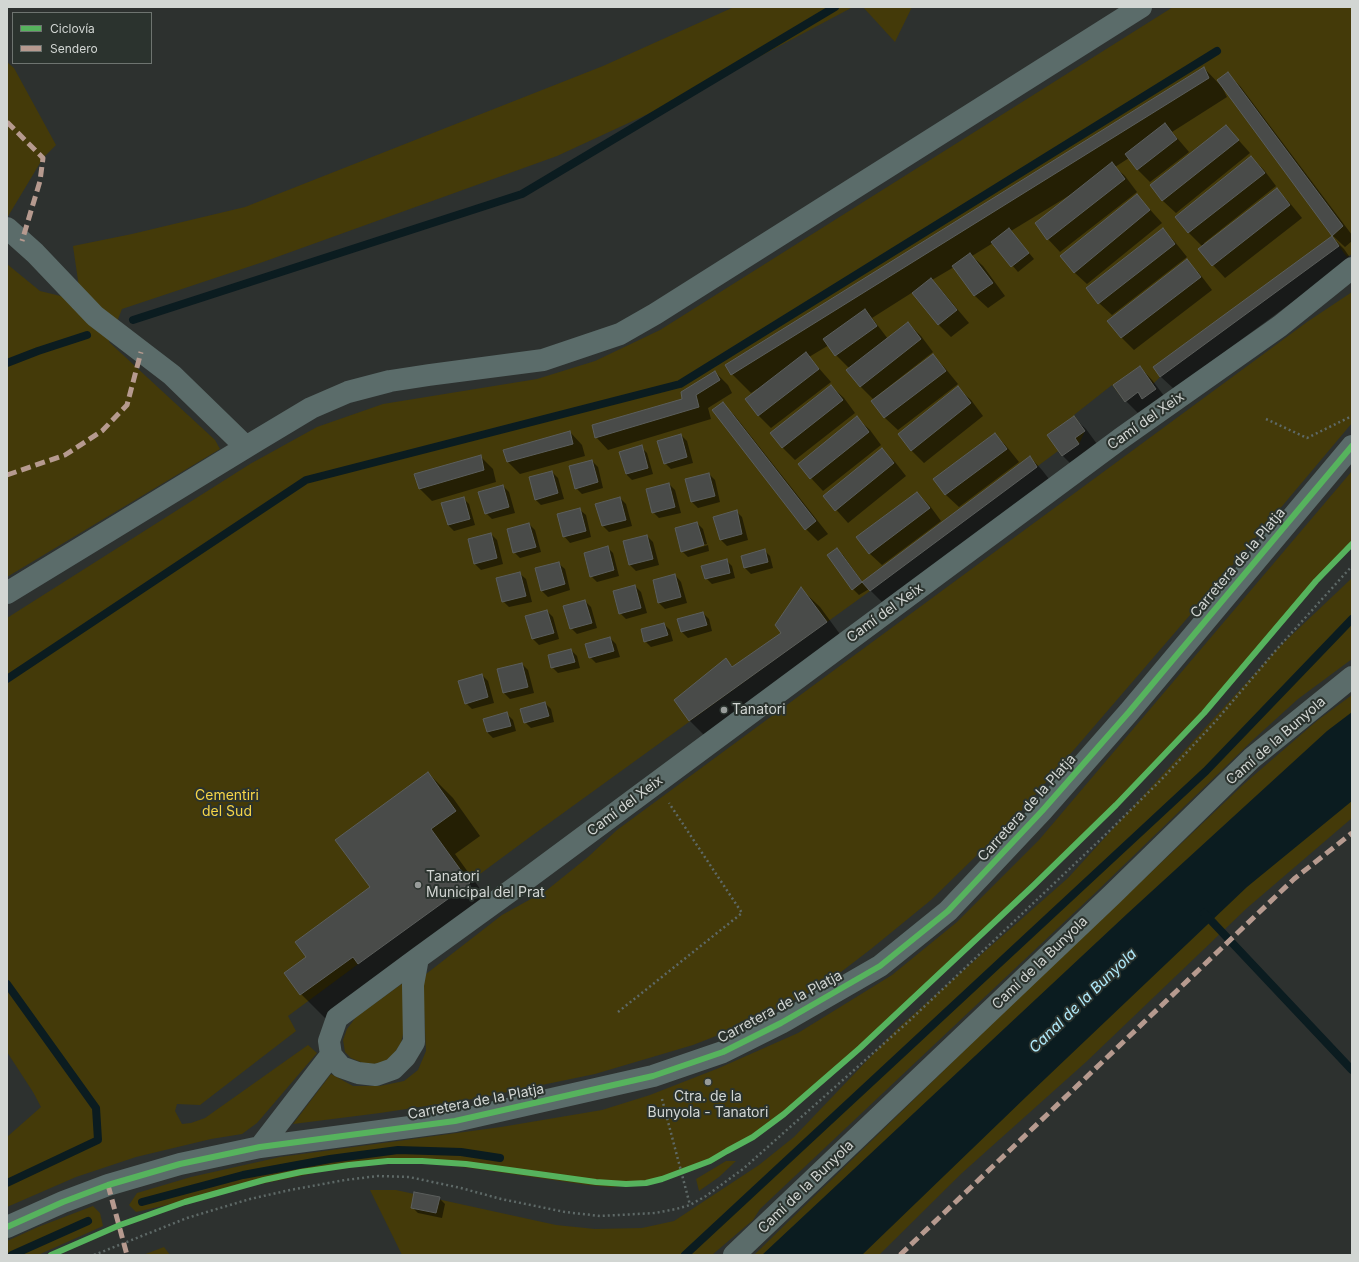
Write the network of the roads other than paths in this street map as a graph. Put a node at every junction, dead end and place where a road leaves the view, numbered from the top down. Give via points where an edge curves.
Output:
1 (1141, 7) edge
2 (7, 228) edge
3 (1352, 268) edge
4 (1352, 446) edge
5 (246, 447) junction
6 (7, 593) edge
7 (1352, 677) edge
8 (418, 958) junction
9 (331, 1055) junction
10 (260, 1147) junction
11 (7, 1227) edge
12 (734, 1255) edge

1 - 5 street via 620,334 543,360 390,381 348,392 311,408
2 - 5 street via 35,253 95,316 172,375
3 - 8 street, Camí del Xeix via 1280,326 1120,439
4 - 10 street, Carretera de la Platja via 1042,812 948,911 880,966 780,1024 723,1052 654,1076 455,1121
5 - 6 street
7 - 12 street, Camí de la Bunyola via 1252,758
8 - 9 street, Camí del Xeix via 337,1018 329,1041
8 - 9 street via 413,985 414,1042 405,1057 393,1069 376,1075 358,1073 341,1067
9 - 10 street
10 - 11 street, Carretera de la Platja via 180,1164 108,1185

